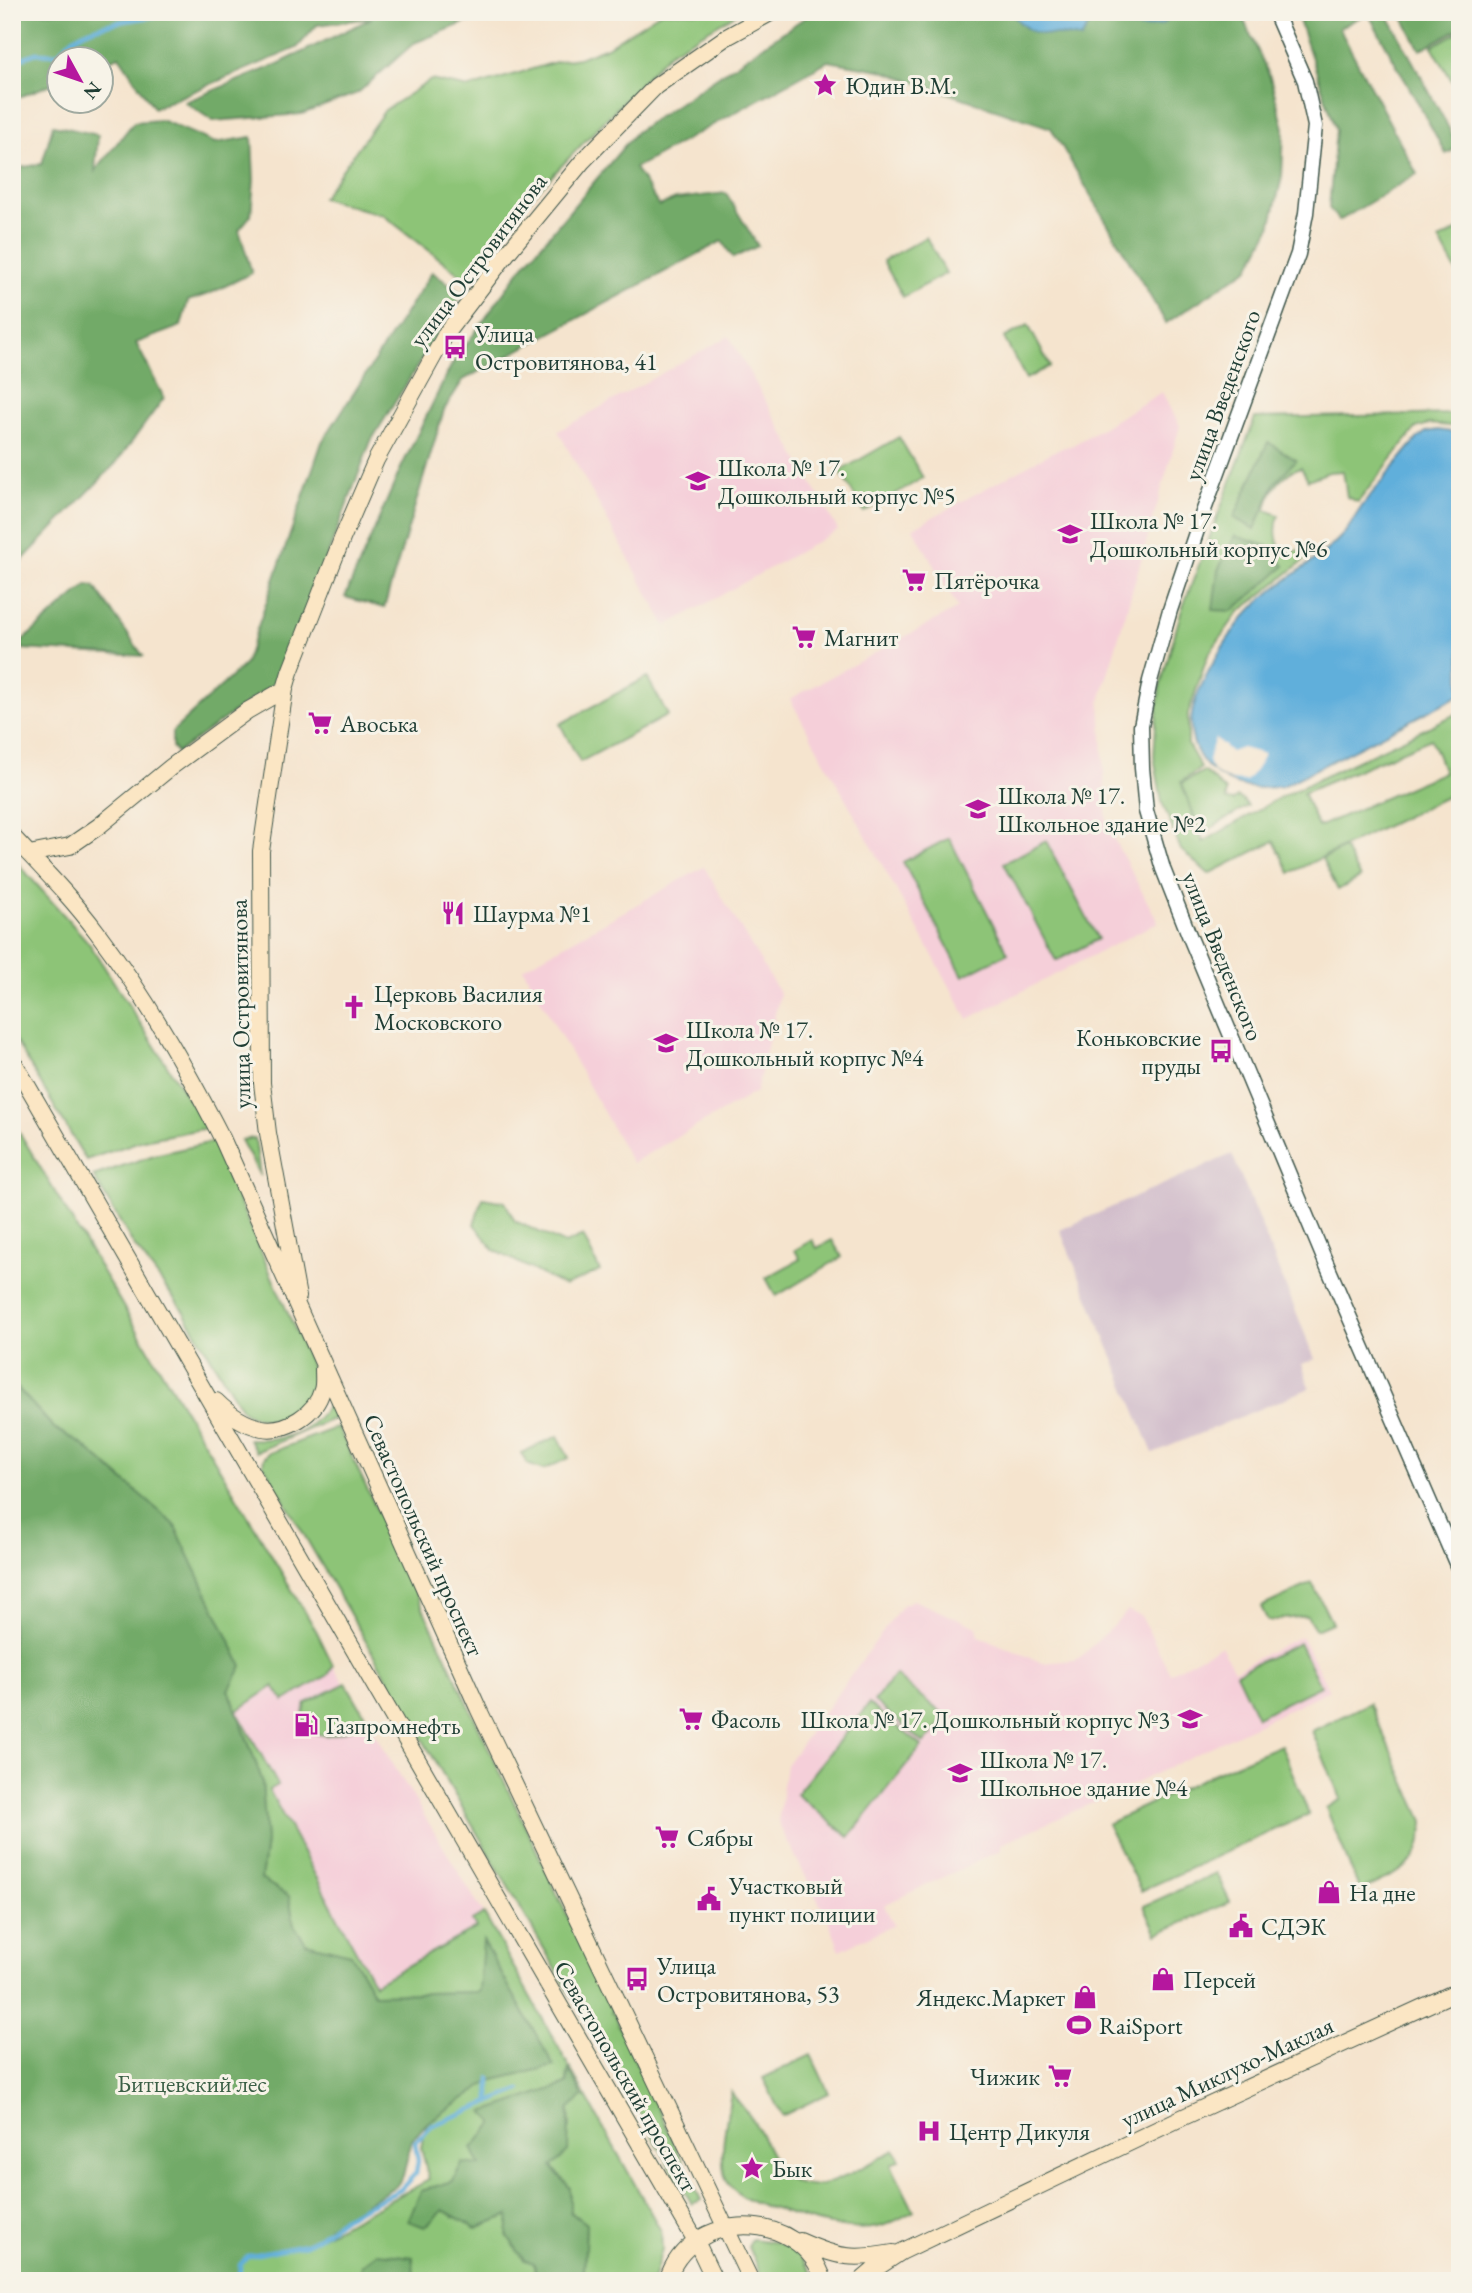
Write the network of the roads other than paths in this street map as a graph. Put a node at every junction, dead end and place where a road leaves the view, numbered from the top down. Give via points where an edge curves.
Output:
1 (772, 12) edge
2 (1275, 12) edge
3 (285, 689) junction
4 (12, 836) edge
5 (29, 854) junction
6 (12, 1059) edge
7 (300, 1317) junction
8 (323, 1360) junction
9 (206, 1392) junction
10 (1460, 1572) edge
11 (1460, 1990) edge
12 (726, 2227) junction
13 (785, 2235) junction
14 (696, 2241) junction
15 (901, 2252) junction
16 (667, 2281) edge
17 (715, 2281) edge
18 (751, 2281) edge
19 (824, 2281) edge
20 (861, 2281) edge

1 - 3 main road, улица Островитянова via 656,86 582,162 447,332 376,460
2 - 10 street, улица Введенского via 1305,80 1315,126 1307,213 1298,254 1201,518 1150,681 1141,726 1146,811 1189,934
3 - 5 main road via 171,767 70,846
3 - 7 main road, улица Островитянова via 261,851 262,1083
4 - 5 main road, Севастопольский проспект
5 - 7 main road, Севастопольский проспект via 96,930 179,1056 222,1138
6 - 9 main road, Севастопольский проспект
7 - 8 main road, Севастопольский проспект
8 - 9 main road via 318,1399 304,1416 282,1427 262,1428 242,1420
8 - 12 main road, Севастопольский проспект via 478,1708
9 - 14 main road, Севастопольский проспект
11 - 15 main road, улица Миклухо-Маклая
12 - 13 main road, улица Миклухо-Маклая via 766,2227
12 - 14 main road
12 - 18 main road, Севастопольский проспект
13 - 15 main road, улица Миклухо-Маклая via 843,2257
13 - 19 main road via 814,2260
14 - 16 main road via 680,2255
14 - 17 main road, Севастопольский проспект
15 - 20 main road, улица Миклухо-Маклая

